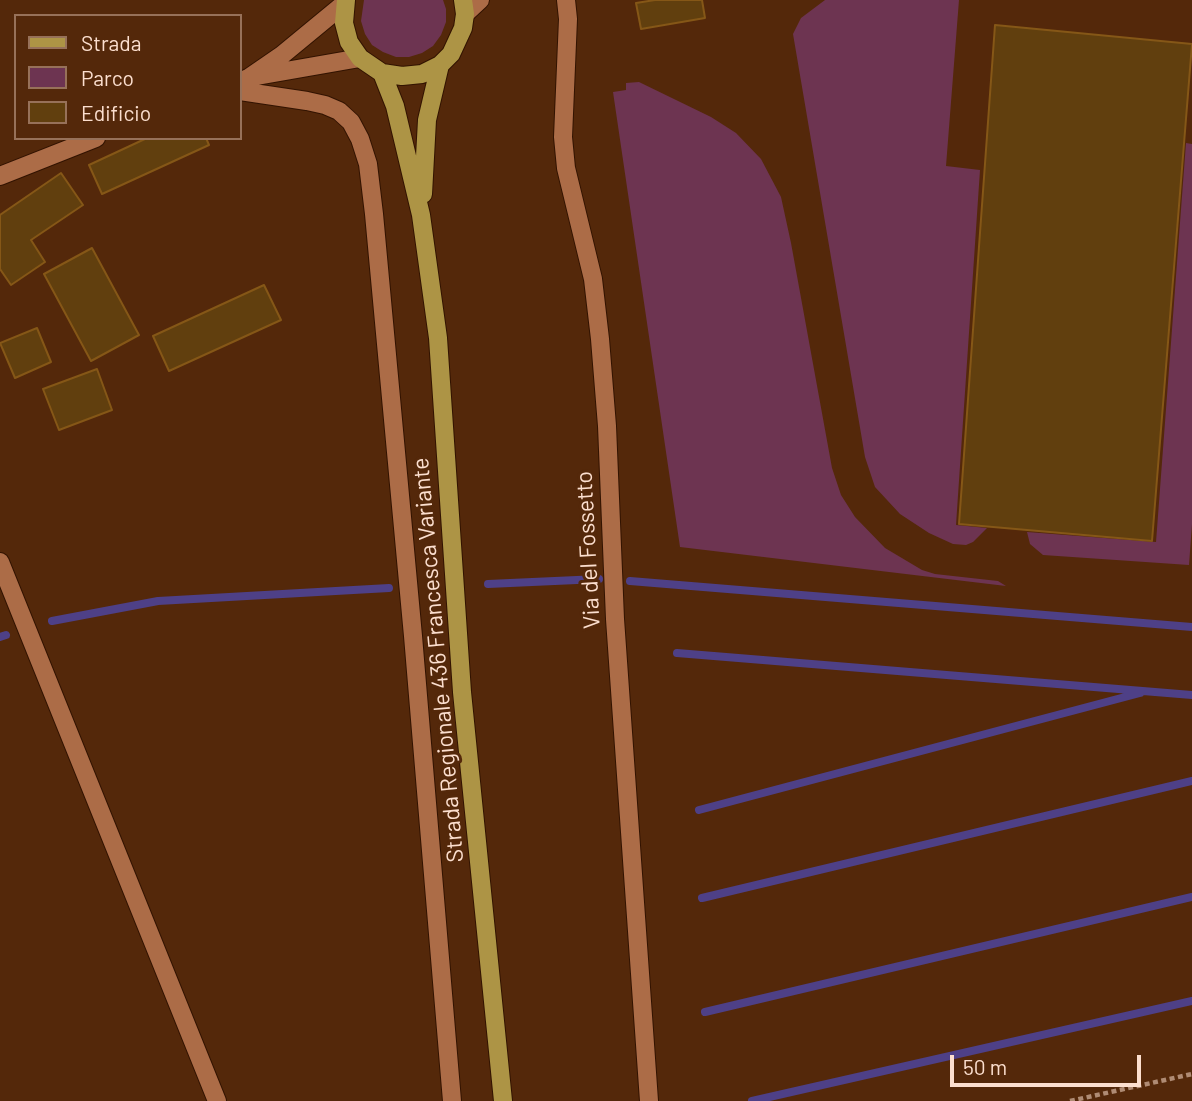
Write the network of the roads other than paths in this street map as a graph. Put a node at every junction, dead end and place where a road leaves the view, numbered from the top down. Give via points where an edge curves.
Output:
1 (480, 0) edge
2 (566, 0) edge
3 (345, 1) edge
4 (464, 7) edge
5 (360, 58) junction
6 (440, 65) junction
7 (382, 72) junction
8 (243, 83) edge
9 (91, 140) edge
10 (0, 176) edge
11 (421, 215) junction
12 (0, 562) edge
13 (217, 1101) edge
14 (452, 1101) edge
15 (503, 1101) edge
16 (649, 1101) edge

1 - 4 street
2 - 16 street, Via del Fossetto via 563,137 593,279 600,339
3 - 5 main road via 344,23
3 - 8 street
4 - 6 main road via 459,41
5 - 7 main road
5 - 8 street
6 - 7 main road via 422,74
6 - 11 main road via 426,120
7 - 11 main road via 395,106
8 - 14 street via 339,111 351,122 368,164
9 - 10 street
11 - 15 main road, Strada Regionale 436 Francesca Variante via 438,338 462,692
12 - 13 street

